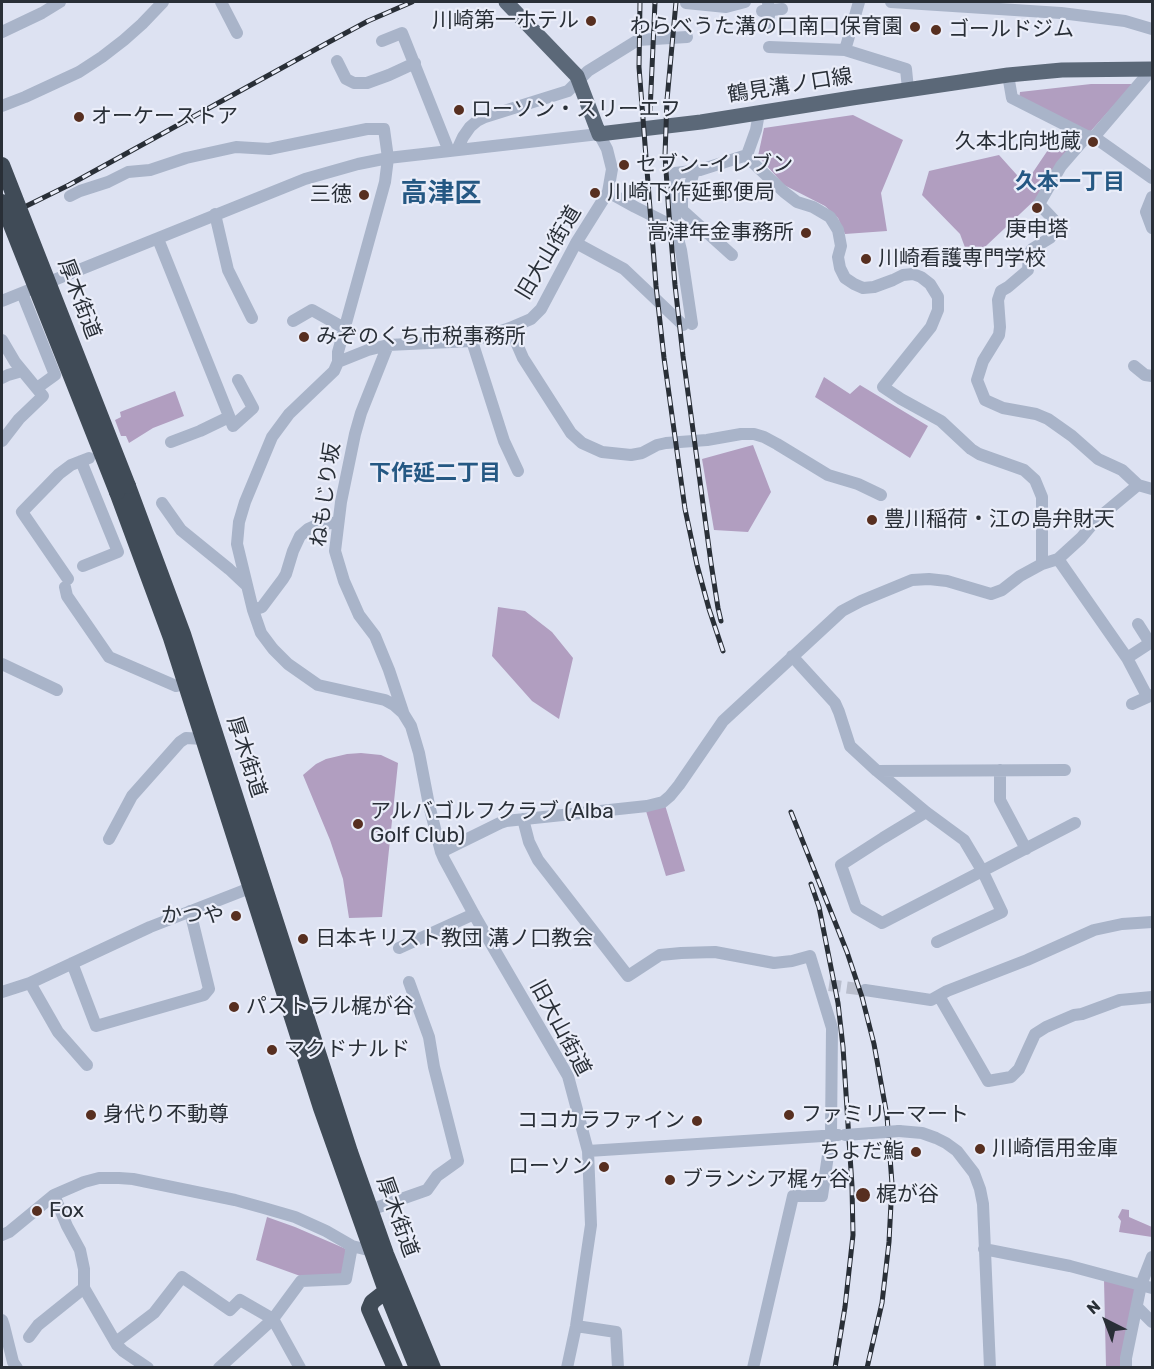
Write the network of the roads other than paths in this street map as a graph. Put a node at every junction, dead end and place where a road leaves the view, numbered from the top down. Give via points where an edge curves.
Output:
1 (60, 2) edge
2 (163, 2) edge
3 (221, 2) edge
4 (506, 2) edge
5 (745, 2) edge
6 (859, 2) edge
7 (891, 2) edge
8 (686, 3) dead end
9 (771, 7) edge
10 (766, 27) dead end
11 (1152, 28) edge
12 (2, 32) edge
13 (237, 33) dead end
14 (687, 37) dead end
15 (382, 41) dead end
16 (769, 47) dead end
17 (845, 50) junction
18 (338, 61) dead end
19 (415, 63) junction
20 (1152, 69) edge
21 (1008, 75) junction
22 (580, 80) junction
23 (908, 89) junction
24 (2, 106) edge
25 (759, 113) junction
26 (599, 134) junction
27 (1091, 136) junction
28 (453, 150) junction
29 (747, 155) junction
30 (388, 158) junction
31 (2, 165) edge
32 (694, 171) junction
33 (1152, 178) edge
34 (608, 192) junction
35 (70, 196) dead end
36 (1152, 197) edge
37 (2, 202) edge
38 (215, 214) junction
39 (675, 227) junction
40 (1152, 228) edge
41 (158, 239) junction
42 (576, 243) junction
43 (732, 255) dead end
44 (22, 293) junction
45 (2, 301) edge
46 (252, 318) dead end
47 (293, 321) dead end
48 (344, 328) junction
49 (510, 328) junction
50 (2, 340) edge
51 (472, 341) junction
52 (388, 345) junction
53 (338, 362) junction
54 (1134, 366) dead end
55 (22, 371) junction
56 (1152, 376) edge
57 (2, 378) edge
58 (238, 380) dead end
59 (37, 388) junction
60 (229, 417) junction
61 (2, 441) edge
62 (171, 442) dead end
63 (518, 471) dead end
64 (1138, 485) junction
65 (123, 489) junction
66 (1152, 489) edge
67 (882, 495) dead end
68 (162, 503) dead end
69 (338, 522) junction
70 (1058, 559) junction
71 (1042, 564) junction
72 (83, 566) dead end
73 (246, 586) junction
74 (253, 610) junction
75 (1138, 624) dead end
76 (792, 656) junction
77 (1126, 658) junction
78 (2, 664) edge
79 (185, 683) junction
80 (57, 690) dead end
81 (1150, 696) edge
82 (1132, 704) dead end
83 (403, 713) junction
84 (204, 739) junction
85 (1000, 770) junction
86 (1065, 770) dead end
87 (877, 771) junction
88 (926, 812) junction
89 (523, 819) junction
90 (1075, 823) dead end
91 (109, 839) dead end
92 (1026, 849) junction
93 (441, 852) junction
94 (983, 872) junction
95 (250, 888) junction
96 (190, 911) junction
97 (474, 914) junction
98 (1152, 921) edge
99 (937, 942) dead end
100 (399, 948) dead end
101 (72, 963) junction
102 (409, 982) dead end
103 (30, 984) junction
104 (865, 990) tunnel mouth
105 (2, 992) edge
106 (939, 996) junction
107 (1152, 997) edge
108 (87, 1065) dead end
109 (831, 1135) junction
110 (588, 1151) junction
111 (54, 1194) junction
112 (370, 1210) junction
113 (2, 1236) edge
114 (352, 1246) junction
115 (984, 1249) junction
116 (379, 1253) junction
117 (1152, 1257) edge
118 (1147, 1286) edge
119 (84, 1288) junction
120 (386, 1291) junction
121 (1137, 1307) junction
122 (273, 1319) junction
123 (2, 1320) edge
124 (1152, 1322) edge
125 (576, 1326) junction
126 (29, 1337) dead end
127 (116, 1342) junction
128 (17, 1368) edge
129 (148, 1368) edge
130 (219, 1368) edge
131 (300, 1368) edge
132 (395, 1368) edge
133 (417, 1368) edge
134 (433, 1368) edge
135 (567, 1368) edge
136 (618, 1368) edge
137 (753, 1368) edge
138 (990, 1368) edge
139 (1126, 1368) edge

1 - 12 street
2 - 24 street via 124,40 79,72
3 - 13 street
4 - 22 main road
5 - 8 street via 726,7
6 - 17 street
7 - 11 street via 1061,13
9 - 10 street
14 - 22 street via 638,40
15 - 19 street via 402,33
16 - 17 street
17 - 23 street via 906,69
18 - 19 street via 346,79 354,83 367,83
19 - 28 street
20 - 21 main road, 鶴見溝ノ口線
20 - 27 street
21 - 23 main road, 鶴見溝ノ口線
21 - 27 street via 1012,98
22 - 26 main road
22 - 28 street via 568,91 477,121
23 - 25 main road, 鶴見溝ノ口線
25 - 26 main road, 鶴見溝ノ口線
25 - 29 street
26 - 28 street
26 - 34 street, 旧大山街道 via 612,169
27 - 33 street
27 - 64 street via 1061,166 1042,196 1039,204 1054,220 1056,229 1050,238 1032,249 1028,270 1001,291 999,335 982,361 977,380 985,400 1048,419
28 - 30 street
29 - 32 street
29 - 71 street via 797,202 830,217 838,230 838,257 845,278 863,288 913,274 930,284 938,297 931,327 883,387 941,421 970,449 1024,470 1035,480 1042,497
30 - 35 street via 384,129 367,129 269,149 236,147 186,158 150,170 128,172
30 - 38 street via 305,179
30 - 48 street via 385,182
31 - 65 highway, 厚木街道, bridge
32 - 39 street via 675,173
32 - 43 street via 690,185 682,193 682,210
34 - 39 street
34 - 42 street, 旧大山街道
36 - 40 street via 1146,212
37 - 65 highway, 厚木街道, bridge
38 - 41 street
38 - 46 street via 228,270
39 - 42 street via 681,250 687,324 624,269
41 - 44 street
41 - 60 street
42 - 49 street, 旧大山街道 via 541,309 531,319
44 - 45 street
44 - 59 street via 56,375
47 - 48 street via 312,310
48 - 53 street
49 - 51 street, 旧大山街道
49 - 67 street via 523,358 571,433 602,452 631,455 666,443 753,435 764,437 828,474
50 - 55 street
51 - 52 street, 旧大山街道
51 - 63 street via 504,441
52 - 53 street, 旧大山街道
52 - 69 street, ねもじり坂 via 355,434
53 - 73 street, 旧大山街道 via 334,371 272,436 244,502 237,544
54 - 56 street
55 - 57 street
55 - 59 street
58 - 60 street via 253,408 233,426
59 - 61 street via 43,396
60 - 62 street
64 - 66 street
64 - 70 street via 1095,520
65 - 79 highway, 厚木街道
65 - 112 highway, 厚木街道 via 183,634
68 - 73 street via 181,530
69 - 74 street via 317,525 300,536 283,579 262,607
69 - 83 street, ねもじり坂 via 334,551 344,581 359,615 375,636
70 - 71 street
70 - 77 street
71 - 76 street via 991,594 947,581 912,580 842,611
72 - 79 street via 118,552 85,460 59,474 22,512 66,583 67,596 109,657 176,686
73 - 74 street, 旧大山街道
74 - 83 street, 旧大山街道 via 261,633 273,649 318,685 386,700
75 - 77 street via 1150,643
76 - 87 street via 835,704 850,746
76 - 89 street via 723,721 663,802
77 - 81 street
78 - 80 street
79 - 84 highway, 厚木街道
81 - 82 street
83 - 93 street, 旧大山街道 via 419,753
84 - 91 street via 186,738 180,742 132,796
84 - 95 highway, 厚木街道
85 - 86 street
85 - 87 street
85 - 92 street via 1000,800
87 - 88 street
88 - 94 street via 964,840
88 - 94 street via 841,865 856,908 882,923
89 - 93 street via 500,823
89 - 109 street via 538,860 628,976 660,955 715,952 774,963 810,956 824,984 832,1028
90 - 92 street
92 - 94 street
93 - 97 street, 旧大山街道
94 - 99 street via 1002,912
95 - 96 street
95 - 116 highway, 厚木街道 via 321,1108
96 - 101 street
96 - 101 street via 209,989 204,995 96,1026
97 - 100 street
97 - 110 street, 旧大山街道 via 568,1076
98 - 106 street via 1094,930
101 - 103 street
102 - 112 street via 429,1037 458,1161 437,1176 427,1190
103 - 105 street
103 - 108 street via 58,1032
104 - 106 street via 931,1000
106 - 107 street via 988,1081 1011,1077 1019,1069 1035,1034 1046,1027 1120,1000
109 - 110 street
109 - 115 street, bridge via 909,1131 936,1138 957,1151 974,1173 980,1189
109 - 137 street via 822,1196 793,1196
110 - 125 street, 旧大山街道 via 591,1225
111 - 113 street
111 - 114 street via 99,1179 133,1179 295,1217
111 - 119 street via 80,1250
112 - 116 highway, 厚木街道
114 - 116 street
114 - 122 street via 346,1279 301,1281
115 - 118 street
115 - 138 street
116 - 120 highway, 厚木街道
116 - 134 highway, 厚木街道
117 - 118 street
118 - 121 street
119 - 126 street
119 - 127 street
120 - 132 highway via 369,1309
120 - 133 highway, 厚木街道
121 - 124 street
121 - 139 street
122 - 127 street via 240,1300 230,1310 182,1277 154,1313
122 - 130 street
122 - 131 street
123 - 128 street
125 - 135 street, 旧大山街道
125 - 136 street via 616,1332
127 - 129 street

